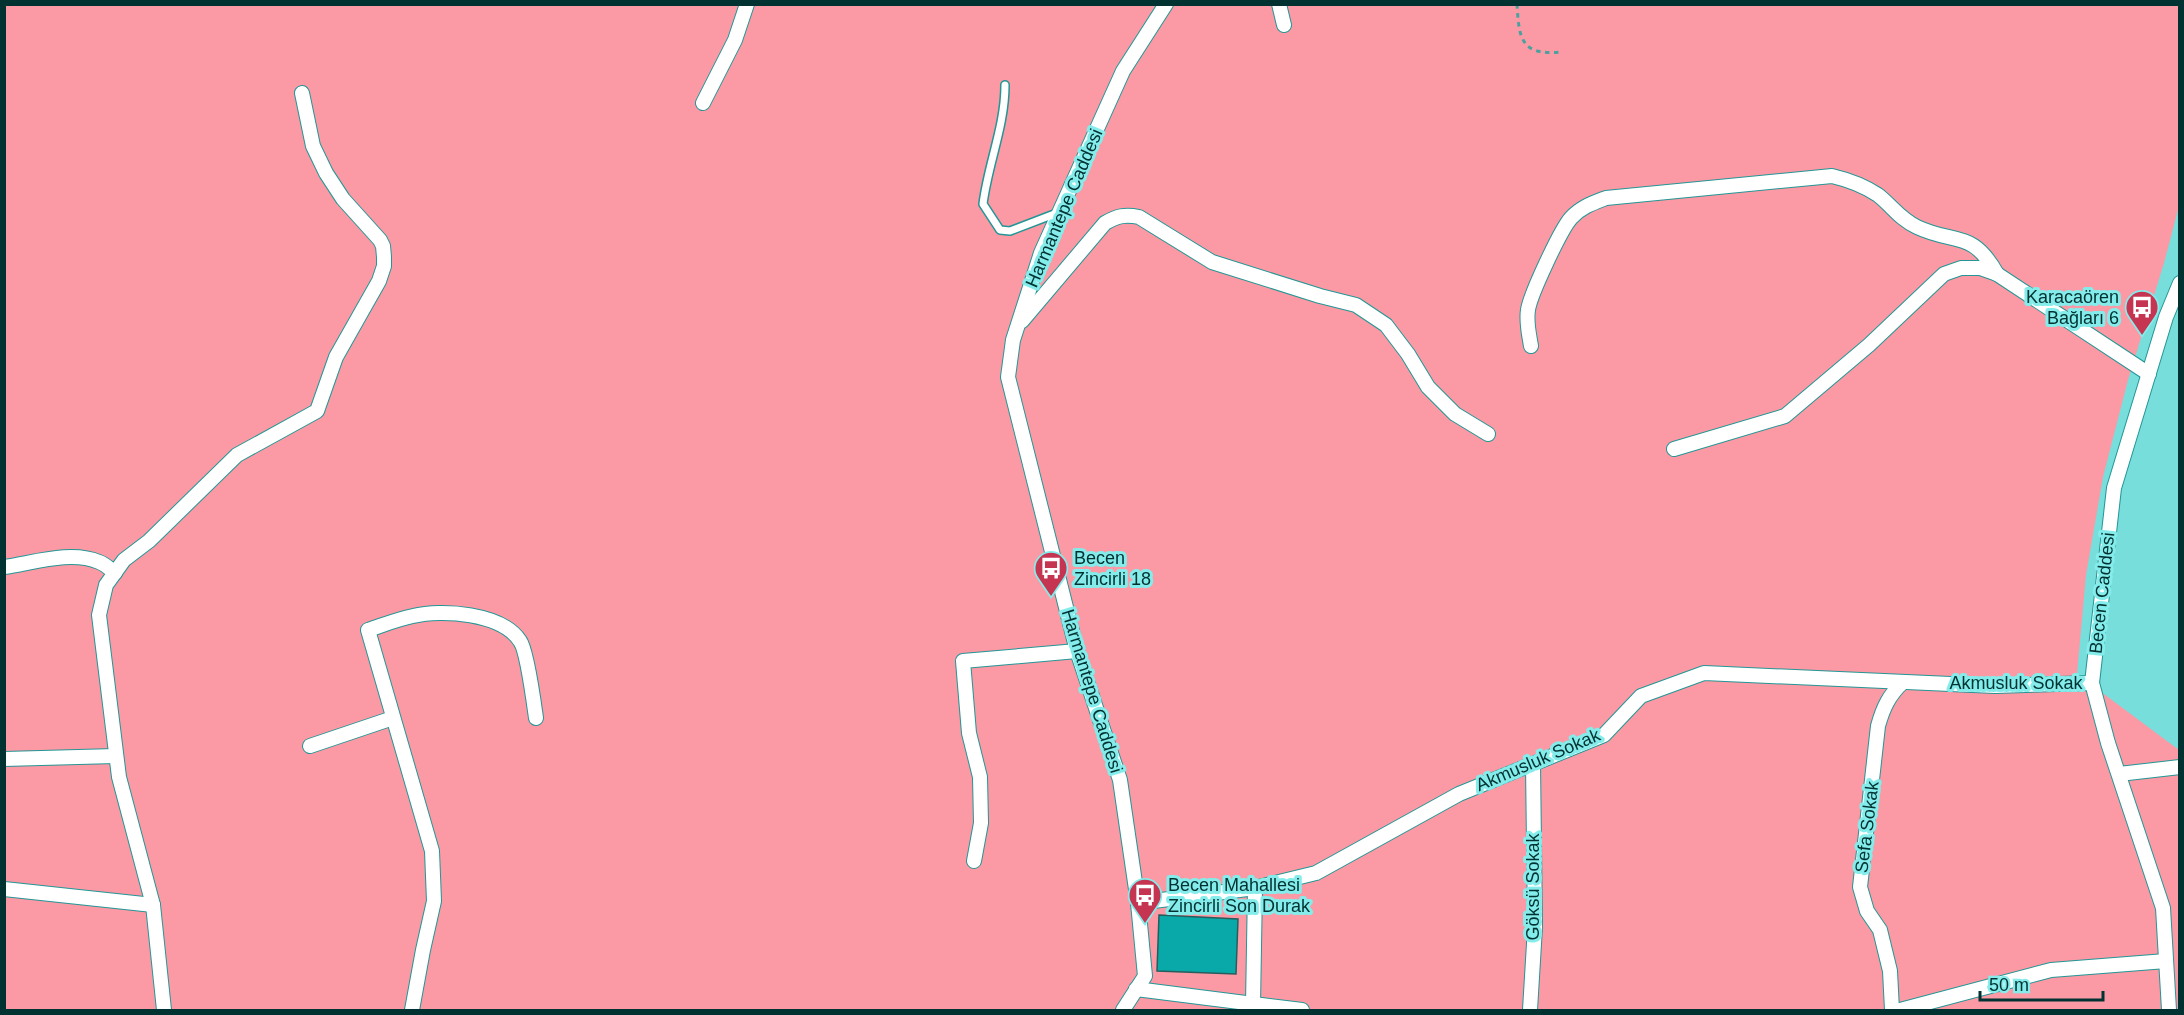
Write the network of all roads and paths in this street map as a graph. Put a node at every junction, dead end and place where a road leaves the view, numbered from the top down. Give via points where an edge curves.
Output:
1 (747, 4) edge
2 (1166, 4) edge
3 (1279, 4) edge
4 (1517, 4) edge
5 (1284, 25) dead end
6 (1560, 52) dead end
7 (1005, 85) dead end
8 (302, 93) dead end
9 (703, 102) dead end
10 (1059, 213) junction
11 (1997, 274) junction
12 (2180, 283) edge
13 (2173, 319) edge
14 (1018, 327) junction
15 (1531, 346) dead end
16 (2149, 374) junction
17 (1488, 434) dead end
18 (1674, 449) dead end
19 (4, 567) edge
20 (115, 573) junction
21 (1077, 651) junction
22 (1904, 682) junction
23 (2092, 683) junction
24 (393, 718) junction
25 (536, 718) dead end
26 (310, 746) dead end
27 (116, 756) junction
28 (4, 759) edge
29 (1533, 764) junction
30 (2180, 767) edge
31 (2119, 774) junction
32 (974, 861) dead end
33 (1255, 888) junction
34 (4, 889) edge
35 (1138, 903) junction
36 (153, 904) junction
37 (2166, 961) junction
38 (1136, 989) junction
39 (1253, 1004) junction
40 (164, 1011) edge
41 (412, 1011) edge
42 (1123, 1011) edge
43 (1302, 1011) edge
44 (1530, 1011) edge
45 (1892, 1011) edge
46 (1900, 1011) edge
47 (2169, 1011) edge

1 - 9 street via 735,40
2 - 10 street, Harmantepe Caddesi via 1123,71
3 - 5 street
4 - 6 path via 1523,41 1538,51
7 - 10 lane via 1004,117 983,204 1000,230 1010,231
8 - 20 street via 313,146 326,173 383,246 384,266 379,281 336,357 317,411 237,455 149,542 124,560
10 - 14 street, Harmantepe Caddesi via 1041,253
11 - 15 street via 1989,258 1976,246 1918,227 1857,182 1832,176 1606,198 1586,205 1570,219 1532,293 1527,328
11 - 16 street
11 - 18 street via 1980,268 1961,268 1944,274 1785,417
12 - 13 street, Becen Caddesi
13 - 16 street, Becen Caddesi
14 - 17 street via 1105,223 1115,217 1138,217 1212,262 1356,305 1386,325 1428,387 1455,414
14 - 21 street, Harmantepe Caddesi via 1008,377
16 - 23 street, Becen Caddesi via 2114,488
19 - 20 street via 83,557 100,562
20 - 27 street via 106,585 99,615
21 - 32 street via 963,661 969,733 980,777 981,823
21 - 35 street, Harmantepe Caddesi via 1120,780
22 - 23 street, Akmusluk Sokak via 1995,686
22 - 29 street, Akmusluk Sokak via 1704,673 1641,696 1604,735
22 - 45 street, Sefa Sokak via 1893,691 1878,726 1860,887 1867,910 1880,930 1890,971
23 - 31 street, Becen Caddesi
24 - 25 street via 368,630 415,615 463,614 496,621 522,642
24 - 26 street
24 - 41 street via 432,850 434,901
27 - 28 street
27 - 36 street
29 - 33 street, Akmusluk Sokak via 1459,794 1316,873
29 - 44 street, Göksü Sokak via 1535,927
30 - 31 street
31 - 37 street, Becen Caddesi via 2163,908
33 - 35 street, Akmusluk Sokak
33 - 39 street
34 - 36 street
35 - 38 street via 1145,976
36 - 40 street
37 - 46 street via 2051,970
37 - 47 street, Becen Caddesi
38 - 39 street
38 - 42 street
39 - 43 street

